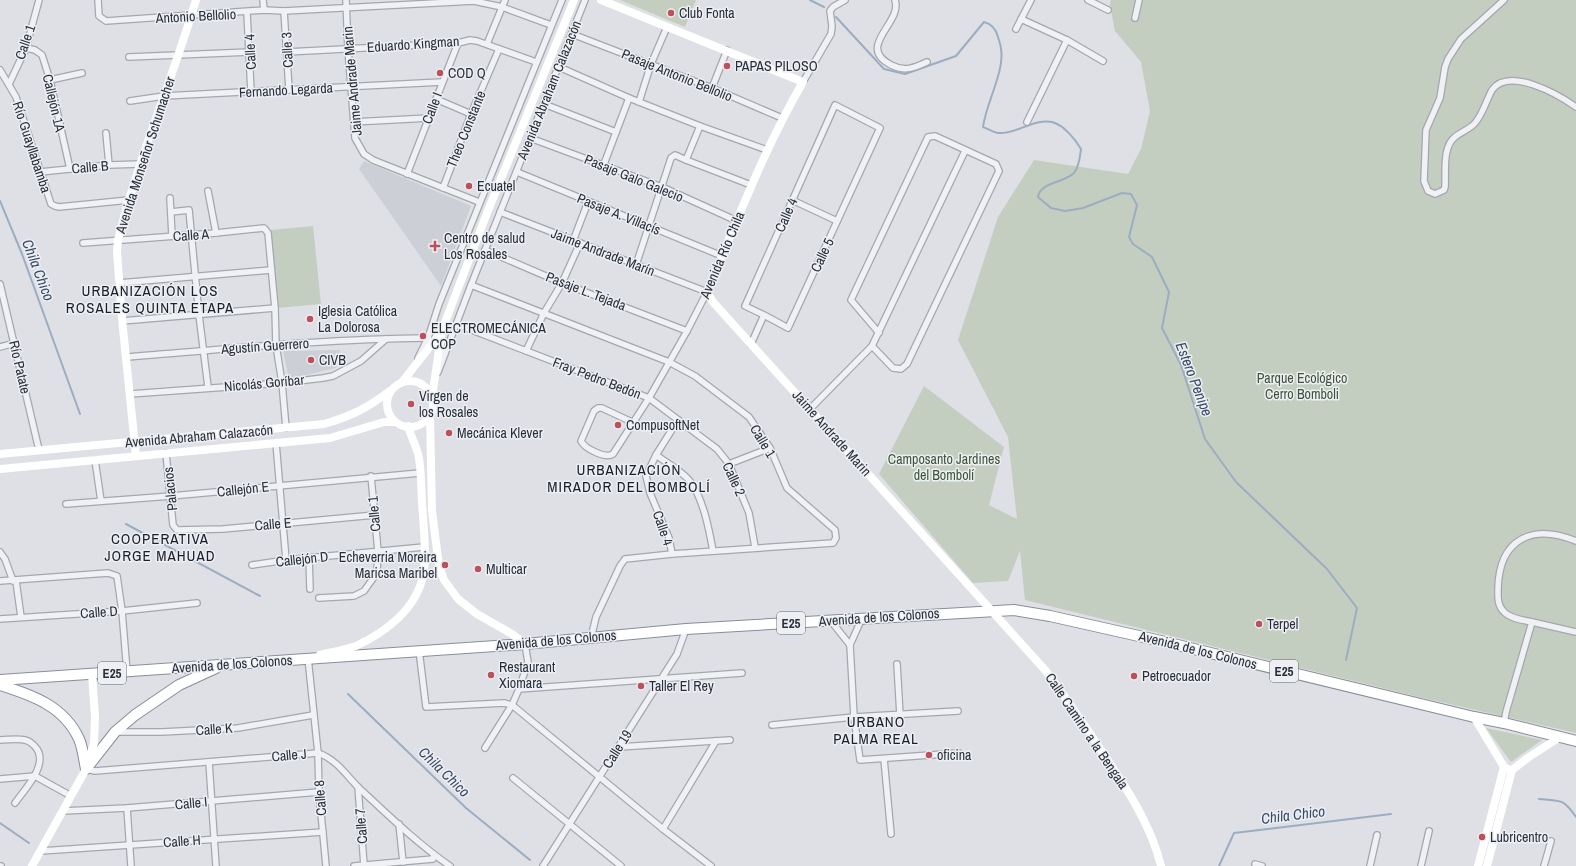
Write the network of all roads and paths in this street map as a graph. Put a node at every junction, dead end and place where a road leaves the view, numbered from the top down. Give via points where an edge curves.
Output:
1 (39, 0) edge
2 (98, 0) edge
3 (196, 0) edge
4 (263, 0) edge
5 (346, 0) edge
6 (505, 0) edge
7 (562, 0) edge
8 (574, 0) edge
9 (585, 0) edge
10 (601, 0) edge
11 (845, 0) edge
12 (895, 0) edge
13 (1031, 0) edge
14 (1088, 0) edge
15 (1139, 0) edge
16 (1504, 0) edge
17 (347, 7) junction
18 (502, 7) junction
19 (264, 10) junction
20 (1108, 10) dead end
21 (284, 11) junction
22 (247, 13) junction
23 (191, 16) junction
24 (1135, 18) dead end
25 (1021, 19) junction
26 (551, 25) junction
27 (667, 27) junction
28 (1016, 29) dead end
29 (572, 34) junction
30 (1067, 40) junction
31 (458, 43) junction
32 (487, 44) junction
33 (26, 48) junction
34 (348, 48) junction
35 (499, 49) junction
36 (727, 50) junction
37 (250, 52) junction
38 (287, 52) junction
39 (178, 55) junction
40 (129, 57) dead end
41 (1103, 61) dead end
42 (536, 62) junction
43 (927, 62) dead end
44 (651, 64) junction
45 (559, 67) junction
46 (0, 70) edge
47 (82, 73) dead end
48 (50, 80) junction
49 (442, 82) junction
50 (803, 82) junction
51 (9, 84) junction
52 (351, 87) junction
53 (712, 88) junction
54 (289, 90) junction
55 (252, 92) junction
56 (164, 96) junction
57 (629, 98) junction
58 (436, 99) junction
59 (130, 101) dead end
60 (639, 102) junction
61 (544, 104) junction
62 (835, 105) joint
63 (1576, 107) edge
64 (471, 114) junction
65 (429, 118) junction
66 (782, 118) junction
67 (353, 122) junction
68 (1027, 122) dead end
69 (700, 126) junction
70 (616, 132) junction
71 (106, 133) dead end
72 (530, 138) junction
73 (767, 150) junction
74 (965, 151) junction
75 (686, 160) junction
76 (140, 164) junction
77 (604, 164) junction
78 (109, 165) junction
79 (70, 169) junction
80 (40, 172) junction
81 (517, 172) junction
82 (407, 174) junction
83 (751, 185) junction
84 (662, 187) junction
85 (443, 188) junction
86 (208, 191) dead end
87 (170, 198) dead end
88 (129, 200) junction
89 (792, 200) junction
90 (479, 202) junction
91 (588, 202) junction
92 (171, 212) junction
93 (500, 212) junction
94 (737, 221) junction
95 (837, 221) junction
96 (650, 226) junction
97 (216, 233) junction
98 (192, 235) junction
99 (172, 236) junction
100 (118, 240) junction
101 (574, 241) junction
102 (83, 243) dead end
103 (580, 243) junction
104 (485, 250) junction
105 (722, 256) junction
106 (636, 265) junction
107 (271, 270) junction
108 (195, 276) junction
109 (120, 283) junction
110 (562, 283) junction
111 (0, 284) edge
112 (471, 285) junction
113 (707, 292) junction
114 (275, 308) junction
115 (544, 313) junction
116 (199, 315) junction
117 (764, 315) junction
118 (122, 321) junction
119 (456, 324) junction
120 (442, 330) junction
121 (687, 330) junction
122 (878, 333) junction
123 (386, 338) junction
124 (428, 338) junction
125 (15, 343) junction
126 (751, 344) junction
127 (276, 345) junction
128 (872, 346) junction
129 (0, 347) edge
130 (203, 351) junction
131 (526, 351) junction
132 (126, 357) junction
133 (669, 362) junction
134 (414, 367) junction
135 (403, 381) junction
136 (435, 382) junction
137 (282, 383) junction
138 (208, 387) junction
139 (390, 392) junction
140 (130, 394) junction
141 (432, 397) junction
142 (649, 398) junction
143 (810, 409) junction
144 (430, 415) junction
145 (678, 420) junction
146 (395, 422) junction
147 (632, 422) junction
148 (408, 426) junction
149 (286, 428) junction
150 (134, 441) junction
151 (276, 443) junction
152 (770, 448) junction
153 (39, 450) junction
154 (0, 453) edge
155 (166, 453) junction
156 (656, 455) junction
157 (136, 456) junction
158 (95, 460) junction
159 (730, 464) junction
160 (0, 469) edge
161 (420, 472) junction
162 (371, 476) junction
163 (280, 485) junction
164 (171, 496) junction
165 (101, 501) junction
166 (66, 504) dead end
167 (375, 515) junction
168 (283, 523) junction
169 (174, 525) joint
170 (1576, 541) edge
171 (424, 547) junction
172 (755, 547) junction
173 (378, 551) junction
174 (713, 551) junction
175 (0, 552) edge
176 (672, 554) junction
177 (309, 558) junction
178 (286, 560) junction
179 (252, 565) dead end
180 (15, 581) junction
181 (0, 582) edge
182 (310, 589) dead end
183 (319, 598) dead end
184 (197, 603) dead end
185 (991, 610) junction
186 (122, 611) junction
187 (21, 617) junction
188 (862, 618) junction
189 (0, 619) edge
190 (831, 621) junction
191 (1532, 622) junction
192 (686, 629) junction
193 (1576, 632) edge
194 (591, 638) junction
195 (525, 644) junction
196 (850, 644) junction
197 (419, 650) junction
198 (308, 658) junction
199 (897, 664) dead end
200 (224, 665) junction
201 (127, 672) junction
202 (742, 673) dead end
203 (92, 674) junction
204 (661, 678) junction
205 (0, 680) edge
206 (0, 685) edge
207 (519, 689) junction
208 (512, 705) junction
209 (958, 711) dead end
210 (313, 715) junction
211 (900, 715) junction
212 (854, 716) junction
213 (1474, 717) junction
214 (1504, 723) junction
215 (772, 725) dead end
216 (115, 732) junction
217 (1560, 737) junction
218 (0, 740) edge
219 (730, 740) dead end
220 (716, 741) junction
221 (1576, 741) edge
222 (619, 747) junction
223 (485, 748) dead end
224 (318, 753) junction
225 (959, 753) dead end
226 (884, 758) junction
227 (209, 762) junction
228 (1508, 768) junction
229 (86, 769) junction
230 (35, 776) junction
231 (600, 776) junction
232 (513, 778) dead end
233 (0, 779) edge
234 (358, 787) junction
235 (319, 792) junction
236 (71, 796) junction
237 (212, 801) junction
238 (15, 804) dead end
239 (127, 808) junction
240 (63, 811) junction
241 (399, 824) junction
242 (570, 824) junction
243 (663, 829) junction
244 (1429, 831) dead end
245 (323, 832) junction
246 (891, 834) dead end
247 (1377, 835) dead end
248 (215, 839) junction
249 (1551, 841) dead end
250 (130, 845) junction
251 (41, 851) junction
252 (434, 857) junction
253 (403, 862) junction
254 (1255, 864) dead end
255 (364, 865) edge
256 (32, 866) edge
257 (131, 866) edge
258 (216, 866) edge
259 (326, 866) edge
260 (354, 866) edge
261 (429, 866) edge
262 (450, 866) edge
263 (543, 866) edge
264 (620, 866) edge
265 (711, 866) edge
266 (1162, 866) edge
267 (1262, 866) edge
268 (1370, 866) edge
269 (1421, 866) edge
270 (1478, 866) edge
271 (1487, 866) edge
272 (1544, 866) edge

1 - 33 street, Calle 1
2 - 23 street, Antonio Bellolio via 99,16 106,21
3 - 23 main road, Avenida Monseñor Schumacher
4 - 19 street
5 - 17 street, Jaime Andrade Marin
6 - 18 street
7 - 26 street, Avenida Abraham Calazacón
8 - 120 main road, Avenida Abraham Calazacón
9 - 29 street, Avenida Abraham Calazacón
10 - 27 main road
11 - 50 street via 830,11 831,34 817,54
12 - 43 street via 894,15 879,41 879,54 891,65 903,68 911,69
13 - 25 street
14 - 20 street
15 - 24 street
16 - 63 street via 1461,39 1448,59 1440,98 1426,130 1424,181 1428,190 1435,194 1444,190 1449,144 1455,136 1476,122 1497,85 1506,81 1526,83 1560,96
17 - 18 street, Antonio Bellolio via 474,1
17 - 21 street, Antonio Bellolio
17 - 34 street, Jaime Andrade Marin
18 - 26 street, Antonio Bellolio
18 - 32 street
19 - 21 street, Antonio Bellolio
19 - 22 street, Antonio Bellolio
21 - 38 street, Calle 3
22 - 23 street, Antonio Bellolio
22 - 37 street, Calle 4
23 - 39 main road, Avenida Monseñor Schumacher
25 - 28 street
25 - 30 street
26 - 42 street, Avenida Abraham Calazacón
27 - 36 main road
27 - 44 street
29 - 44 street, Pasaje Antonio Bellolio
29 - 45 street, Avenida Abraham Calazacón
30 - 41 street
30 - 68 street
31 - 32 street, Eduardo Kingman via 470,40
31 - 34 street, Eduardo Kingman
31 - 49 street, Calle I
32 - 35 street, Eduardo Kingman
33 - 48 street, Callejón 1A via 42,55
33 - 51 street, Calle 1
34 - 38 street, Eduardo Kingman
34 - 52 street, Jaime Andrade Marin
35 - 42 street, Eduardo Kingman
35 - 64 street, Theo Constante
36 - 50 main road
36 - 53 street
37 - 39 street
37 - 55 street, Calle 4
38 - 54 street, Calle 3
39 - 40 street
39 - 56 main road, Avenida Monseñor Schumacher
42 - 90 street, Avenida Abraham Calazacón
44 - 53 street, Pasaje Antonio Bellolio
44 - 60 street
45 - 57 street
45 - 61 street, Avenida Abraham Calazacón
46 - 51 street, Río Guayllabamba
47 - 48 street
48 - 79 street, Callejón 1A
49 - 52 street, Fernando Legarda
49 - 58 street, Calle I
50 - 66 main road, Avenida Río Chila
51 - 80 street, Río Guayllabamba
52 - 54 street, Fernando Legarda
52 - 67 street, Jaime Andrade Marin
53 - 66 street, Pasaje Antonio Bellolio
54 - 55 street, Fernando Legarda
55 - 56 street, Fernando Legarda
56 - 59 street, Fernando Legarda
56 - 76 main road, Avenida Monseñor Schumacher
57 - 60 street
57 - 70 street
58 - 64 street
58 - 65 street, Calle I
60 - 69 street
61 - 70 street
61 - 72 street, Avenida Abraham Calazacón
62 - 89 street, Calle 4
62 - 95 street, Calle 5 via 880,128
64 - 85 street, Theo Constante
65 - 67 street
65 - 82 street, Calle I
66 - 73 main road, Avenida Río Chila
67 - 82 street, Jaime Andrade Marin via 355,138 364,154 372,160
69 - 73 street
69 - 75 street
70 - 77 street
71 - 78 street
72 - 77 street, Pasaje Galo Galecio
72 - 81 street, Avenida Abraham Calazacón
73 - 83 main road, Avenida Río Chila
74 - 122 street
74 - 122 street via 936,136 928,137 851,300
74 - 128 street via 996,164 999,171 907,364 901,369 893,368
75 - 83 street
75 - 84 street via 672,157
76 - 78 street, Calle B
76 - 88 main road, Avenida Monseñor Schumacher
77 - 84 street, Pasaje Galo Galecio
78 - 79 street, Calle B
79 - 80 street, Calle B
80 - 88 street, Río Guayllabamba via 51,204 55,206
81 - 91 street, Pasaje A. Villacís
81 - 93 street, Avenida Abraham Calazacón
82 - 85 street, Jaime Andrade Marin
83 - 94 main road, Avenida Río Chila
84 - 94 street, Pasaje Galo Galecio
84 - 96 street
85 - 90 street, Jaime Andrade Marin
86 - 97 street
87 - 92 street
88 - 100 main road, Avenida Monseñor Schumacher
89 - 95 street
89 - 117 street, Calle 4 via 745,306
90 - 124 street, Avenida Abraham Calazacón
91 - 96 street, Pasaje A. Villacís
91 - 101 street
92 - 98 street via 189,210
92 - 99 street
93 - 101 street, Jaime Andrade Marín
93 - 104 street, Avenida Abraham Calazacón
94 - 105 main road, Avenida Río Chila
95 - 117 street, Calle 5 via 788,328
96 - 105 street, Pasaje A. Villacís
96 - 106 street
97 - 98 street, Calle A
97 - 107 street, Calle A via 264,228 268,233
98 - 99 street, Calle A
98 - 108 street
99 - 100 street, Calle A
100 - 102 street, Calle A
100 - 109 main road, Avenida Monseñor Schumacher
101 - 103 street, Jaime Andrade Marín
103 - 106 street, Jaime Andrade Marín
103 - 110 street
104 - 110 street, Pasaje L. Tejada
104 - 112 street, Avenida Abraham Calazacón
105 - 113 main road, Avenida Río Chila
106 - 113 street, Jaime Andrade Marín
107 - 108 street
107 - 114 street
108 - 109 street
108 - 116 street
109 - 118 main road, Avenida Monseñor Schumacher
110 - 115 street
110 - 121 street, Pasaje L. Tejada
111 - 125 street, Río Patate
112 - 115 street, Calle 1
112 - 119 street, Avenida Abraham Calazacón
113 - 121 street, Avenida Río Chila
113 - 126 main road, Jaime Andrade Marin
114 - 116 street
114 - 127 street
115 - 131 street
115 - 133 street, Calle 1
116 - 118 street
116 - 130 street
117 - 126 street
118 - 132 main road, Avenida Monseñor Schumacher
119 - 131 street, Fray Pedro Bedón
119 - 136 street, Avenida Abraham Calazacón
120 - 134 main road, Avenida Abraham Calazacón
120 - 136 main road, Avenida Abraham Calazacón
121 - 133 street, Avenida Río Chila
122 - 128 street
123 - 124 street, Agustín Guerrero
123 - 127 street, Agustín Guerrero
123 - 137 street, Nicolás Goríbar via 361,361 333,376
124 - 134 street, Avenida Abraham Calazacón
125 - 129 street
125 - 153 street, Río Patate
126 - 143 main road, Jaime Andrade Marin
127 - 130 street, Agustín Guerrero
127 - 137 street
128 - 143 street
130 - 132 street, Agustín Guerrero
130 - 138 street
131 - 142 street, Fray Pedro Bedón
132 - 140 main road, Avenida Monseñor Schumacher
133 - 142 street, Avenida Río Chila
133 - 152 street, Calle 1 via 695,376 749,417
134 - 135 main road, Avenida Abraham Calazacón
135 - 139 main road via 396,384
135 - 141 main road via 418,382 428,389
136 - 141 main road, Avenida Abraham Calazacón
137 - 138 street, Nicolás Goríbar
137 - 149 street
138 - 140 street, Nicolás Goríbar
139 - 146 main road via 386,405
139 - 149 main road, Avenida Abraham Calazacón via 368,408 347,418 324,424
140 - 150 main road, Avenida Monseñor Schumacher
141 - 144 main road
142 - 145 street, Calle 2
142 - 147 street, Avenida Río Chila
143 - 185 main road, Jaime Andrade Marin
144 - 148 main road via 419,425
144 - 195 main road via 432,511 439,566 444,580 458,598 477,614
145 - 156 street
145 - 159 street, Calle 2 via 717,448
146 - 148 main road
146 - 151 main road, Avenida Abraham Calazacón via 384,422 330,438
147 - 147 street, Avenida Río Chila via 598,408 594,411 581,441 584,446 611,456
148 - 161 main road
149 - 150 main road, Avenida Abraham Calazacón
150 - 153 main road, Avenida Abraham Calazacón
150 - 157 main road, Avenida Monseñor Schumacher
151 - 155 main road, Avenida Abraham Calazacón
151 - 163 street
152 - 159 street
152 - 172 street, Calle 1 via 787,488 835,530 836,538 833,543
153 - 154 main road, Avenida Abraham Calazacón
155 - 157 main road, Avenida Abraham Calazacón
155 - 164 street, Palacios
156 - 174 street via 682,473 693,486 708,522
156 - 176 street, Calle 4 via 646,481
157 - 158 main road, Avenida Abraham Calazacón
158 - 160 main road, Avenida Abraham Calazacón
158 - 165 street
159 - 172 street, Calle 2 via 749,513
161 - 162 street, Callejón E
161 - 171 main road
162 - 163 street, Callejón E
162 - 167 street, Calle 1
163 - 164 street, Callejón E
163 - 168 street
164 - 165 street, Callejón E
164 - 169 street, Palacios
165 - 166 street, Callejón E
167 - 168 street, Calle E
167 - 173 street, Calle 1
168 - 169 street, Calle E via 182,531 177,530
168 - 178 street
170 - 191 street via 1534,534 1517,541 1510,548 1498,580 1497,603 1503,612 1513,618
171 - 173 street, Callejón D
171 - 198 main road via 423,574 419,591 411,605 395,621 355,646
172 - 174 street
173 - 177 street, Callejón D
173 - 183 street via 377,573 364,591 354,596
174 - 176 street
175 - 180 street
176 - 194 street via 625,559 596,617
177 - 178 street, Callejón D
177 - 182 street
178 - 179 street, Callejón D
180 - 181 street
180 - 186 street via 108,573 117,576
180 - 187 street
184 - 186 street, Calle D
185 - 188 highway, Avenida de los Colonos / E25
185 - 213 highway, Avenida de los Colonos / E25 via 1014,610 1103,627
185 - 266 main road, Calle Camino a la Bengala via 1045,670 1074,708 1126,788 1149,829
186 - 187 street, Calle D
186 - 201 street
187 - 189 street, Calle D
188 - 190 highway, Avenida de los Colonos / E25
188 - 196 street
190 - 192 highway, Avenida de los Colonos / E25
190 - 196 street
191 - 193 street
191 - 214 street
192 - 194 highway, Avenida de los Colonos / E25
192 - 204 street, Calle 19 via 677,654
194 - 195 highway, Avenida de los Colonos / E25
195 - 197 highway, Avenida de los Colonos / E25
195 - 207 street via 528,662
196 - 212 street
197 - 198 highway, Avenida de los Colonos / E25
197 - 208 street via 426,707 504,703
198 - 200 highway, Avenida de los Colonos / E25
198 - 210 street, Calle 8
199 - 211 street
200 - 201 highway, Avenida de los Colonos / E25
200 - 216 highway via 179,685
201 - 203 highway, Avenida de los Colonos / E25
202 - 204 street
203 - 205 highway, Avenida de los Colonos / E25
203 - 229 main road via 94,743
204 - 207 street
204 - 222 street, Calle 19
206 - 229 highway via 43,700 70,722 80,740
207 - 208 street
208 - 223 street
208 - 231 street
209 - 211 street
210 - 216 street, Calle K via 238,728
210 - 224 street, Calle 8
211 - 212 street
212 - 215 street
212 - 226 street via 860,760
213 - 214 highway, Avenida de los Colonos / E25
213 - 228 main road
214 - 217 highway, Avenida de los Colonos / E25
216 - 229 highway
217 - 221 highway, Avenida de los Colonos / E25
217 - 228 main road
218 - 230 street via 25,740 33,744 40,755 40,765
219 - 220 street
220 - 222 street
220 - 243 street
222 - 231 street, Calle 19
224 - 227 street, Calle J
224 - 234 street, Calle J via 331,759
224 - 235 street, Calle 8
225 - 226 street
226 - 246 street
227 - 229 street, Calle J via 96,771
227 - 237 street
228 - 270 main road
228 - 271 main road
229 - 236 main road
230 - 233 street
230 - 236 street
230 - 238 street
231 - 242 street, Calle 19
231 - 243 street
232 - 242 street
234 - 241 street, Calle J
234 - 255 street, Calle 7
235 - 237 street, Calle I
235 - 245 street, Calle 8
236 - 240 main road
237 - 239 street, Calle I
237 - 248 street
239 - 240 street, Calle I
239 - 250 street
240 - 251 main road
241 - 252 street, Calle J
241 - 253 street
242 - 263 street, Calle 19
242 - 264 street
243 - 265 street
244 - 269 street
245 - 248 street, Calle H
245 - 259 street, Calle 8
247 - 268 street
248 - 250 street, Calle H
248 - 258 street
249 - 272 street
250 - 251 street, Calle H
250 - 257 street
251 - 256 main road
252 - 253 street
252 - 261 street
252 - 262 street, Calle J
253 - 255 street
254 - 267 street
255 - 260 street

